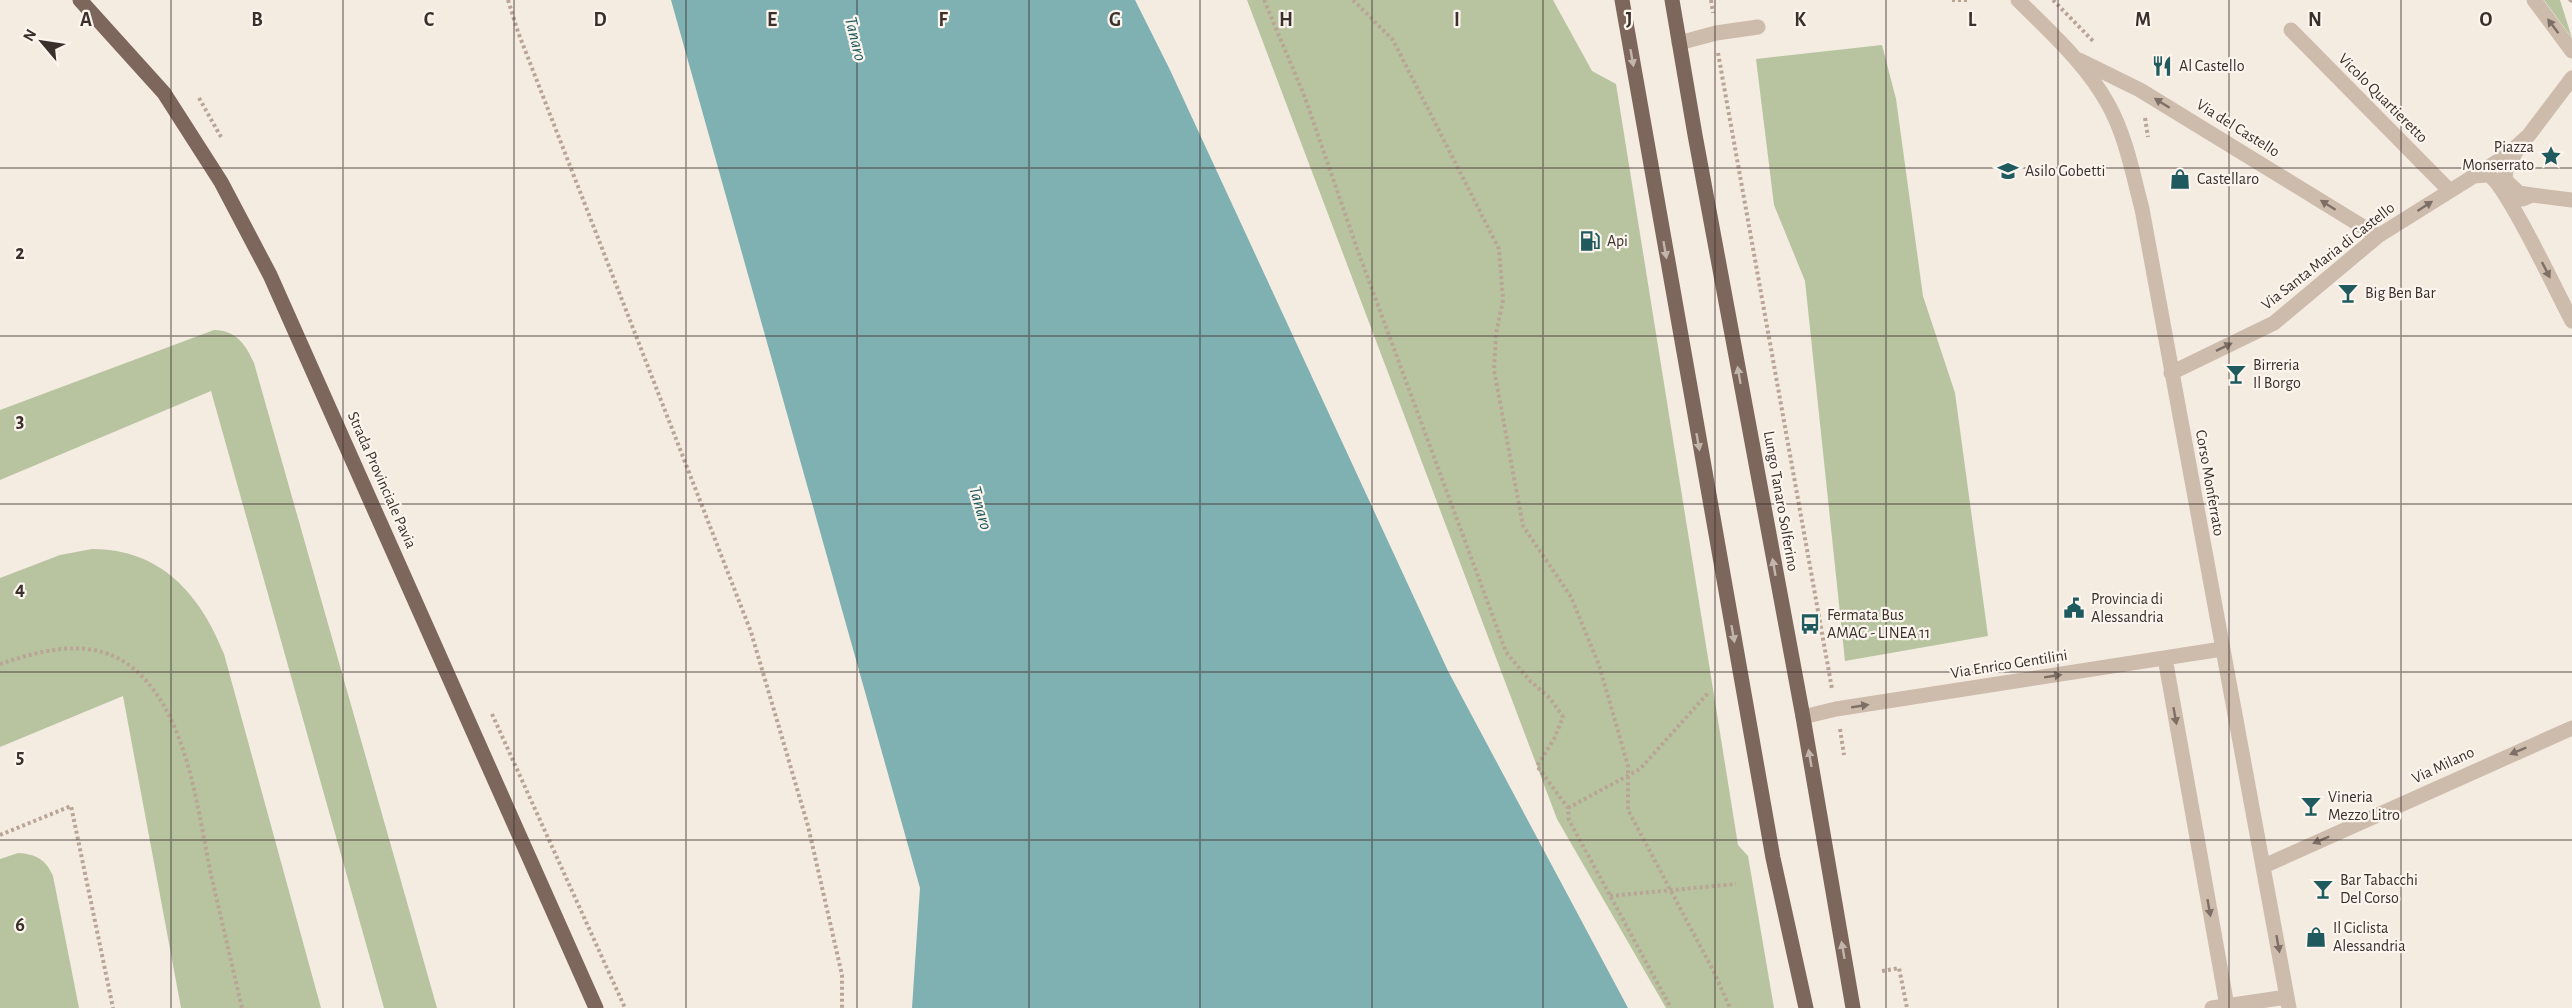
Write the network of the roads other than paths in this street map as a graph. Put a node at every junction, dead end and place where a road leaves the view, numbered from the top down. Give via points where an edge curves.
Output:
1 (80, 0) edge
2 (1622, 0) edge
3 (1672, 0) edge
4 (2018, 0) edge
5 (2534, 0) edge
6 (1758, 27) dead end
7 (2291, 30) dead end
8 (1679, 43) junction
9 (2572, 51) edge
10 (2074, 58) junction
11 (2572, 78) edge
12 (2529, 135) junction
13 (2473, 176) junction
14 (2449, 190) junction
15 (2536, 195) junction
16 (2572, 200) edge
17 (2519, 218) junction
18 (2378, 236) junction
19 (2572, 321) edge
20 (2171, 373) junction
21 (2222, 649) junction
22 (2165, 658) junction
23 (1803, 717) junction
24 (2572, 728) edge
25 (2264, 866) junction
26 (1793, 954) junction
27 (2288, 1003) edge
28 (2227, 1006) junction
29 (596, 1008) edge
30 (1798, 1008) edge
31 (1806, 1008) edge
32 (1853, 1008) edge
33 (2211, 1008) edge

1 - 29 main road, Strada Provinciale Pavia via 164,93 221,182 270,275
2 -> 26 main road
3 - 8 main road, Lungo Tanaro Solferino
4 - 10 street, Corso Monferrato
9 -> 5 street
6 - 8 street
7 - 14 street, Vicolo Quartieretto
23 -> 8 main road, Lungo Tanaro Solferino
18 -> 10 street, Via del Castello via 2140,90
10 - 20 street, Corso Monferrato via 2110,106 2132,170
11 - 12 street, Via Santa Maria di Castello
12 - 13 street, Via Santa Maria di Castello via 2506,156
12 - 15 street via 2515,151 2504,177 2515,190
13 - 14 street, Via Santa Maria di Castello
13 - 17 street via 2484,174 2494,178
18 -> 14 street, Via Santa Maria di Castello
15 - 16 street
15 - 17 street via 2519,204
17 -> 19 street
20 -> 18 street, Via Santa Maria di Castello via 2274,323
20 - 21 street, Corso Monferrato
21 - 22 street, Via Enrico Gentilini
21 - 25 street, Corso Monferrato
23 -> 22 street, Via Enrico Gentilini
22 -> 28 street
32 -> 23 main road, Lungo Tanaro Solferino
24 -> 25 street, Via Milano
25 -> 27 street, Corso Monferrato
26 - 30 main road
26 - 31 main road
27 - 28 street
28 - 33 street

